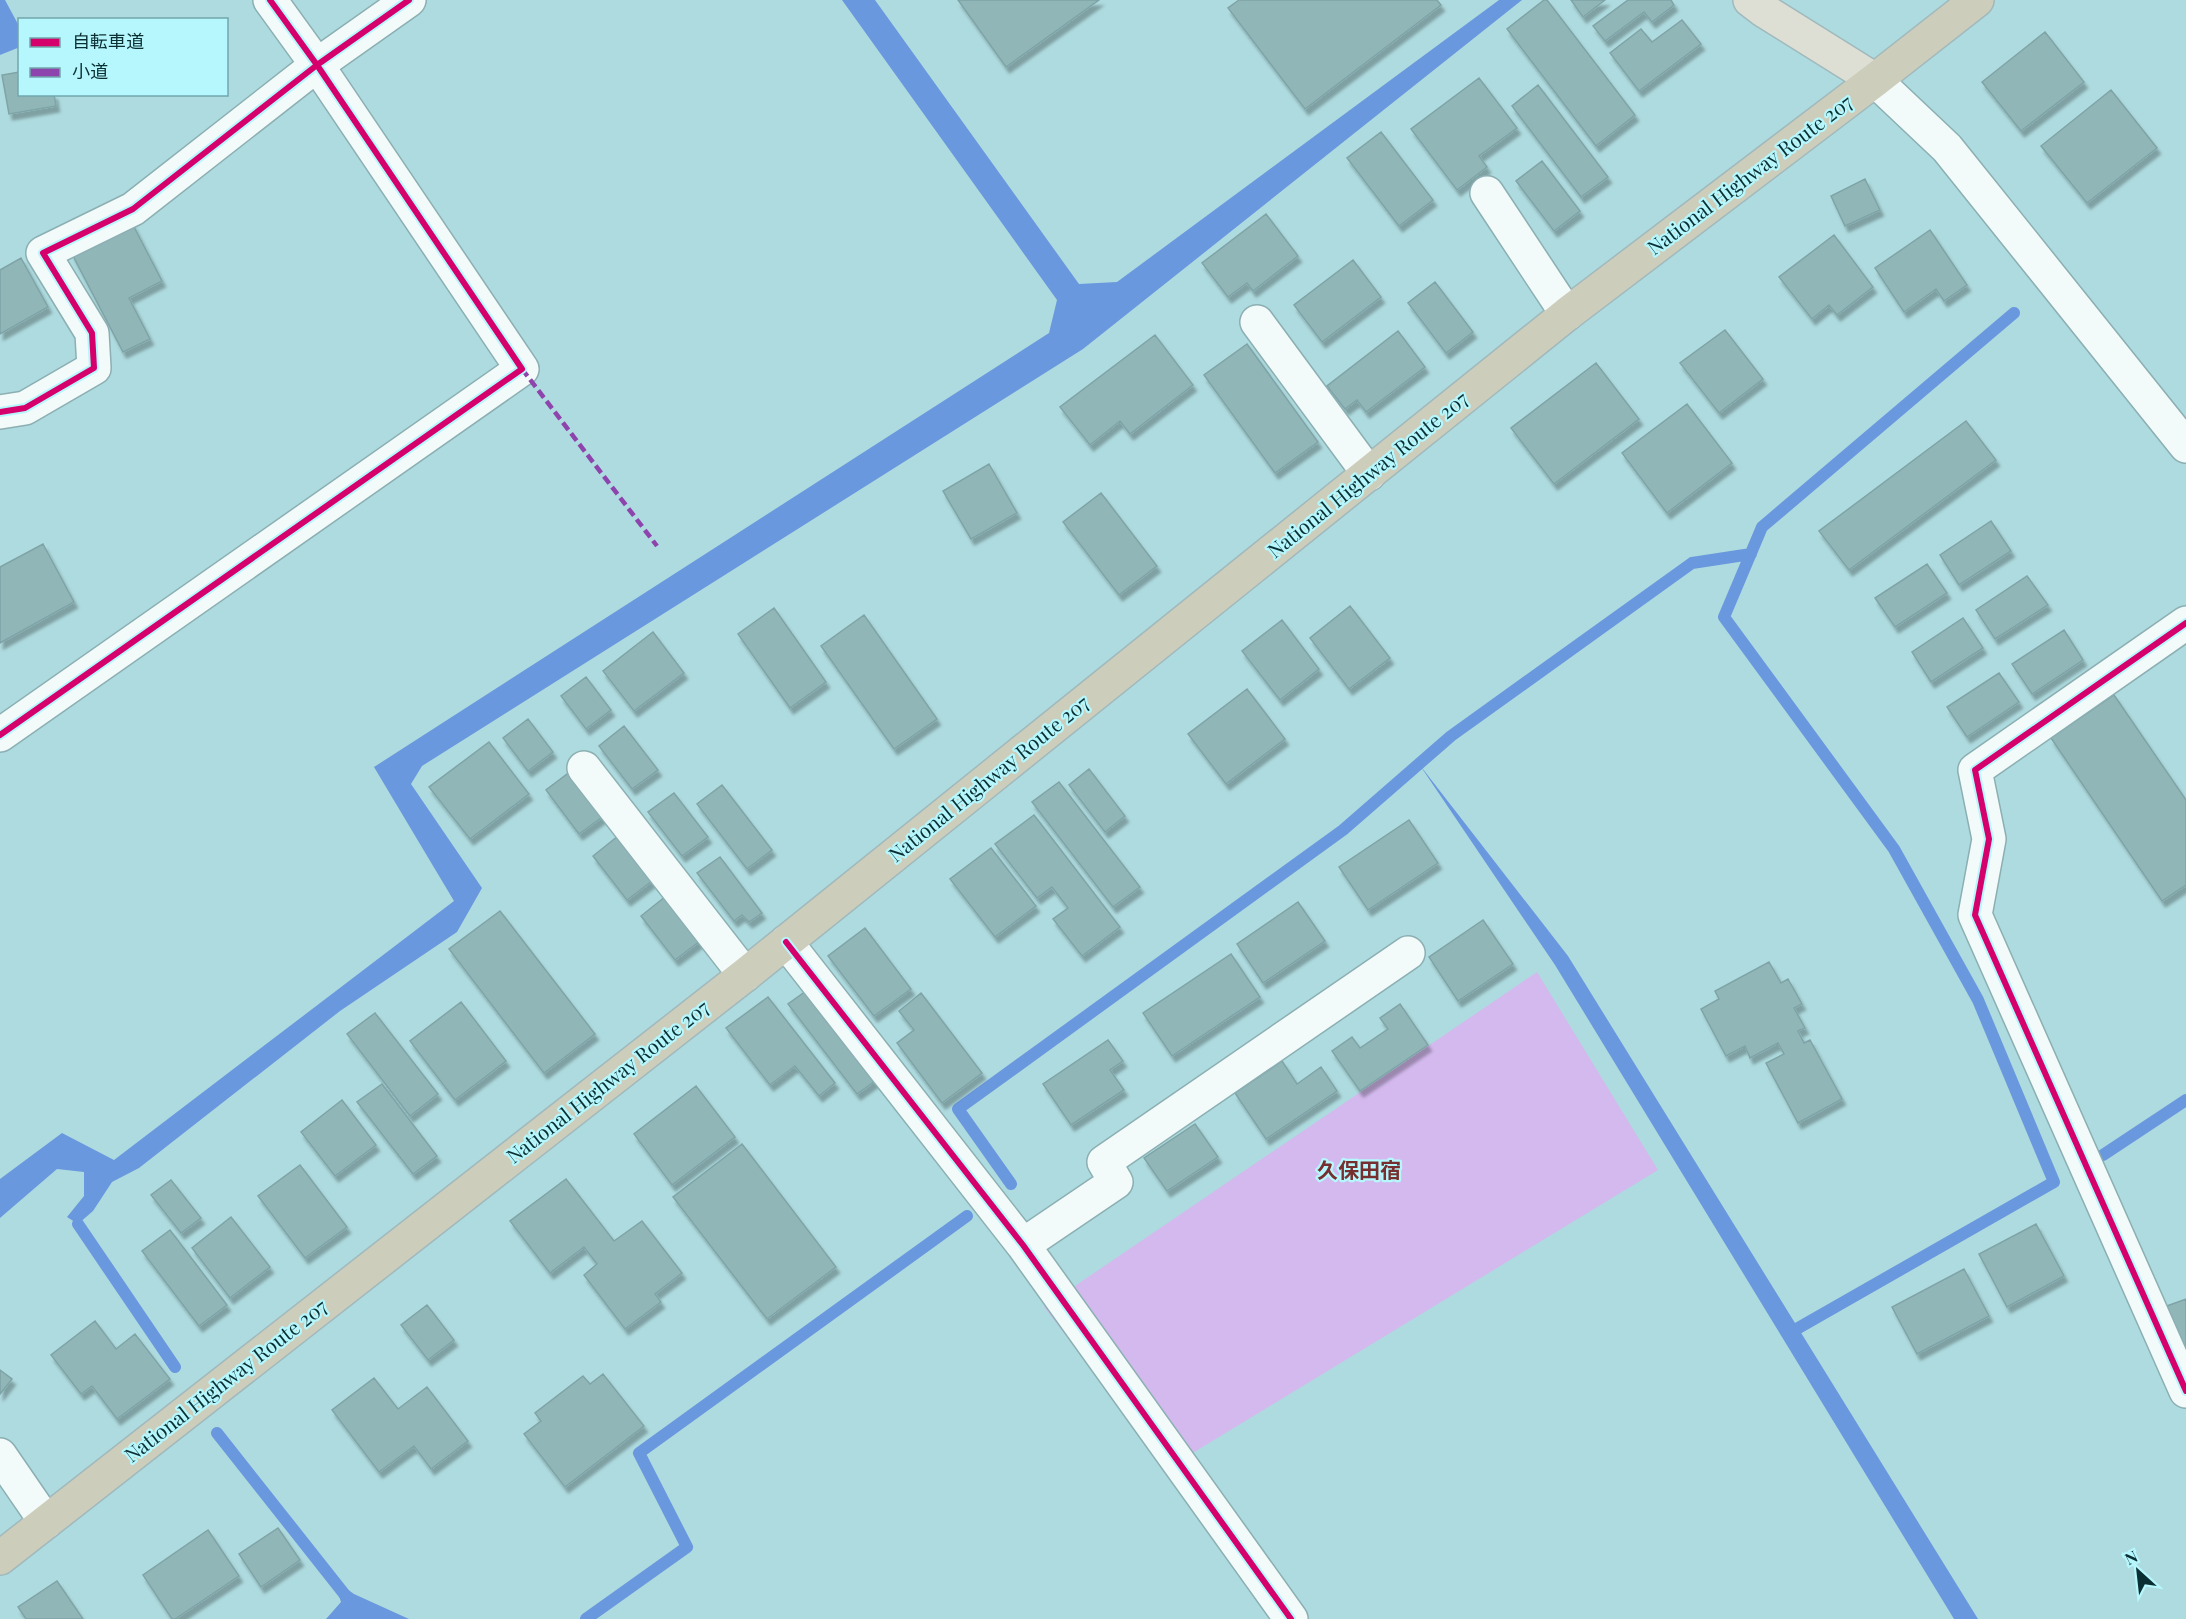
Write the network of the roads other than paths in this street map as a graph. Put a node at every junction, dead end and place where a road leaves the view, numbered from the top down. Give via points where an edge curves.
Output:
1 (270, 0) edge
2 (409, 0) edge
3 (1750, 0) edge
4 (1977, 0) edge
5 (317, 65) junction
6 (1875, 80) junction
7 (1487, 193) dead end
8 (1567, 315) junction
9 (1257, 322) dead end
10 (0, 412) edge
11 (2186, 446) edge
12 (1369, 474) junction
13 (2186, 623) edge
14 (0, 735) edge
15 (584, 768) dead end
16 (786, 942) junction
17 (1408, 953) dead end
18 (745, 975) junction
19 (1023, 1245) junction
20 (2186, 1391) edge
21 (0, 1455) edge
22 (46, 1522) junction
23 (0, 1558) edge
24 (1291, 1619) edge

1 - 5 street
2 - 5 street
3 - 6 main road
4 - 6 highway, National Highway Route 207
5 - 10 street via 133,209 43,253 92,333 94,368 26,408
5 - 14 street via 522,369
6 - 8 highway, National Highway Route 207
6 - 11 street via 1947,148
7 - 8 street
8 - 12 highway, National Highway Route 207
9 - 12 street
12 - 16 highway, National Highway Route 207
13 - 20 street via 1975,770 1989,839 1975,915
15 - 18 street
16 - 18 highway, National Highway Route 207
16 - 19 street
17 - 19 street via 1104,1162 1116,1182
18 - 22 highway, National Highway Route 207
19 - 24 street
21 - 22 street
22 - 23 highway, National Highway Route 207

